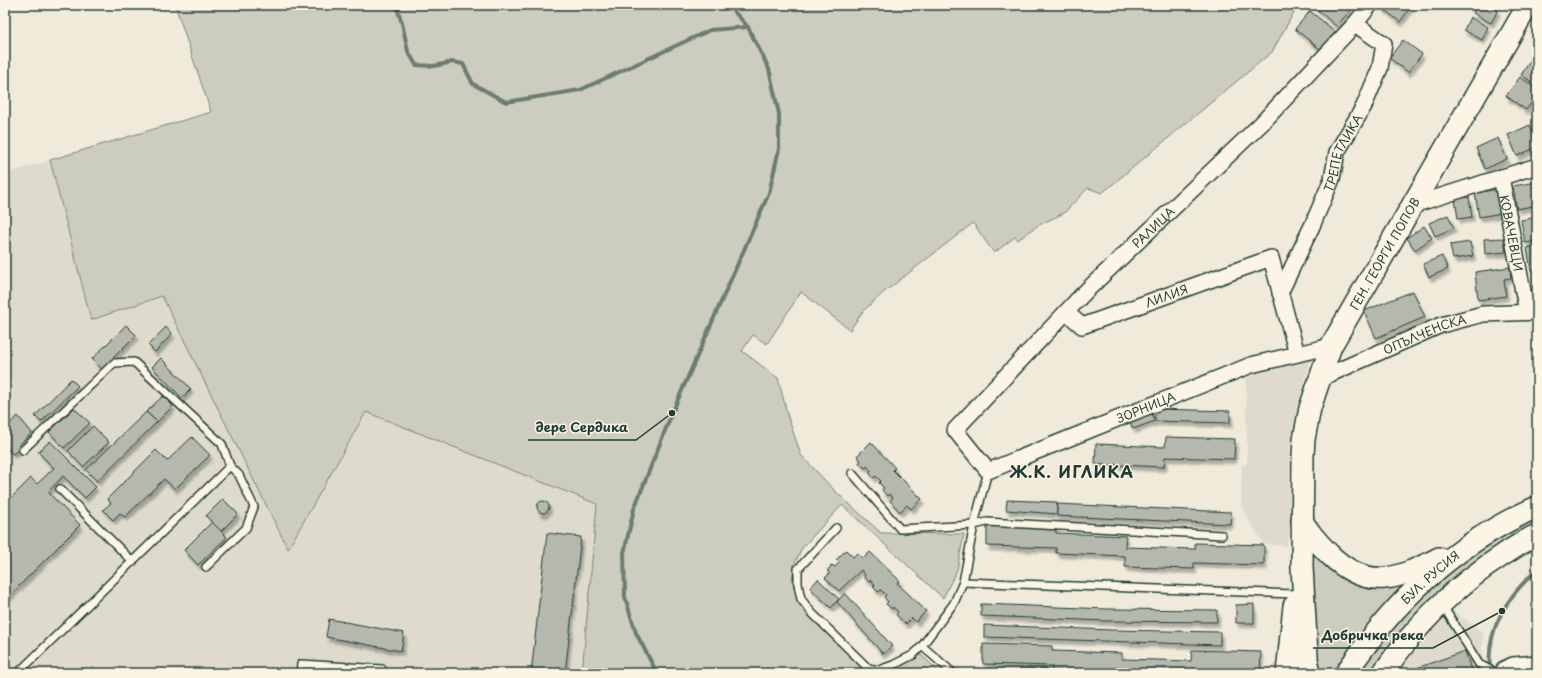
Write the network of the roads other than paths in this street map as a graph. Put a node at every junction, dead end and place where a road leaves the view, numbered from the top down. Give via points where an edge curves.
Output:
1 (1370, 5) edge
2 (1528, 5) edge
3 (1355, 24) junction
4 (1537, 166) edge
5 (1502, 177) junction
6 (1413, 205) junction
7 (1280, 292) junction
8 (1066, 312) junction
9 (1532, 312) edge
10 (1331, 346) junction
11 (1297, 354) junction
12 (1319, 379) junction
13 (23, 450) dead end
14 (230, 466) junction
15 (988, 470) junction
16 (852, 473) dead end
17 (60, 489) dead end
18 (1537, 507) edge
19 (1302, 522) junction
20 (974, 526) junction
21 (836, 528) dead end
22 (1222, 535) dead end
23 (1537, 535) edge
24 (1478, 538) junction
25 (133, 562) junction
26 (206, 567) dead end
27 (963, 582) junction
28 (1296, 594) junction
29 (1441, 603) junction
30 (922, 646) junction
31 (1537, 663) edge
32 (382, 669) dead end
33 (18, 673) edge
34 (300, 673) edge
35 (952, 673) edge
36 (1287, 673) edge
37 (1308, 673) edge
38 (1346, 673) edge
39 (1383, 673) edge
40 (1496, 673) edge
41 (1503, 673) edge

1 - 3 street, РАЛИЦА
2 - 6 street, ГЕН. ГЕОРГИ ПОПОВ
3 - 7 street, ТРЕПЕТЛИКА via 1384,44 1380,68 1364,106 1337,152 1332,179
3 - 8 street, РАЛИЦА via 1261,124
4 - 5 street
5 - 6 street
5 - 9 street, КОВАЧЕВЦИ
6 - 10 street, ГЕН. ГЕОРГИ ПОПОВ
7 - 8 street, ЛИЛИЯ via 1271,258 1082,326
7 - 11 street
8 - 15 street, РАЛИЦА via 955,430
9 - 12 street, ОПЪЛЧЕНСКА via 1483,314 1441,325
10 - 11 street, ЗОРНИЦА
10 - 12 street, ГЕН. ГЕОРГИ ПОПОВ
11 - 15 street, ЗОРНИЦА via 1251,364
12 - 19 street, ГЕН. ГЕОРГИ ПОПОВ via 1304,439
13 - 14 lane via 114,363 134,362 222,444
14 - 25 lane
14 - 26 lane via 239,475 254,507 246,528
15 - 20 lane
16 - 20 lane via 900,529
17 - 25 lane
18 - 24 street, БУЛ. РУСИЯ
19 - 24 street via 1314,539 1345,568 1358,575 1373,578 1390,578 1419,568
19 - 28 street
19 - 37 street
20 - 22 lane via 987,522
20 - 27 lane
21 - 30 lane via 798,569 801,599 868,668 879,670 893,665 913,655
23 - 29 street via 1493,561
24 - 38 street, БУЛ. РУСИЯ via 1418,586 1386,620
25 - 33 lane
27 - 28 lane
27 - 30 lane via 954,603
28 - 36 street
29 - 39 street
29 - 40 lane via 1478,664
30 - 35 lane
31 - 41 street via 1513,665 1504,669
32 - 34 lane via 301,664

